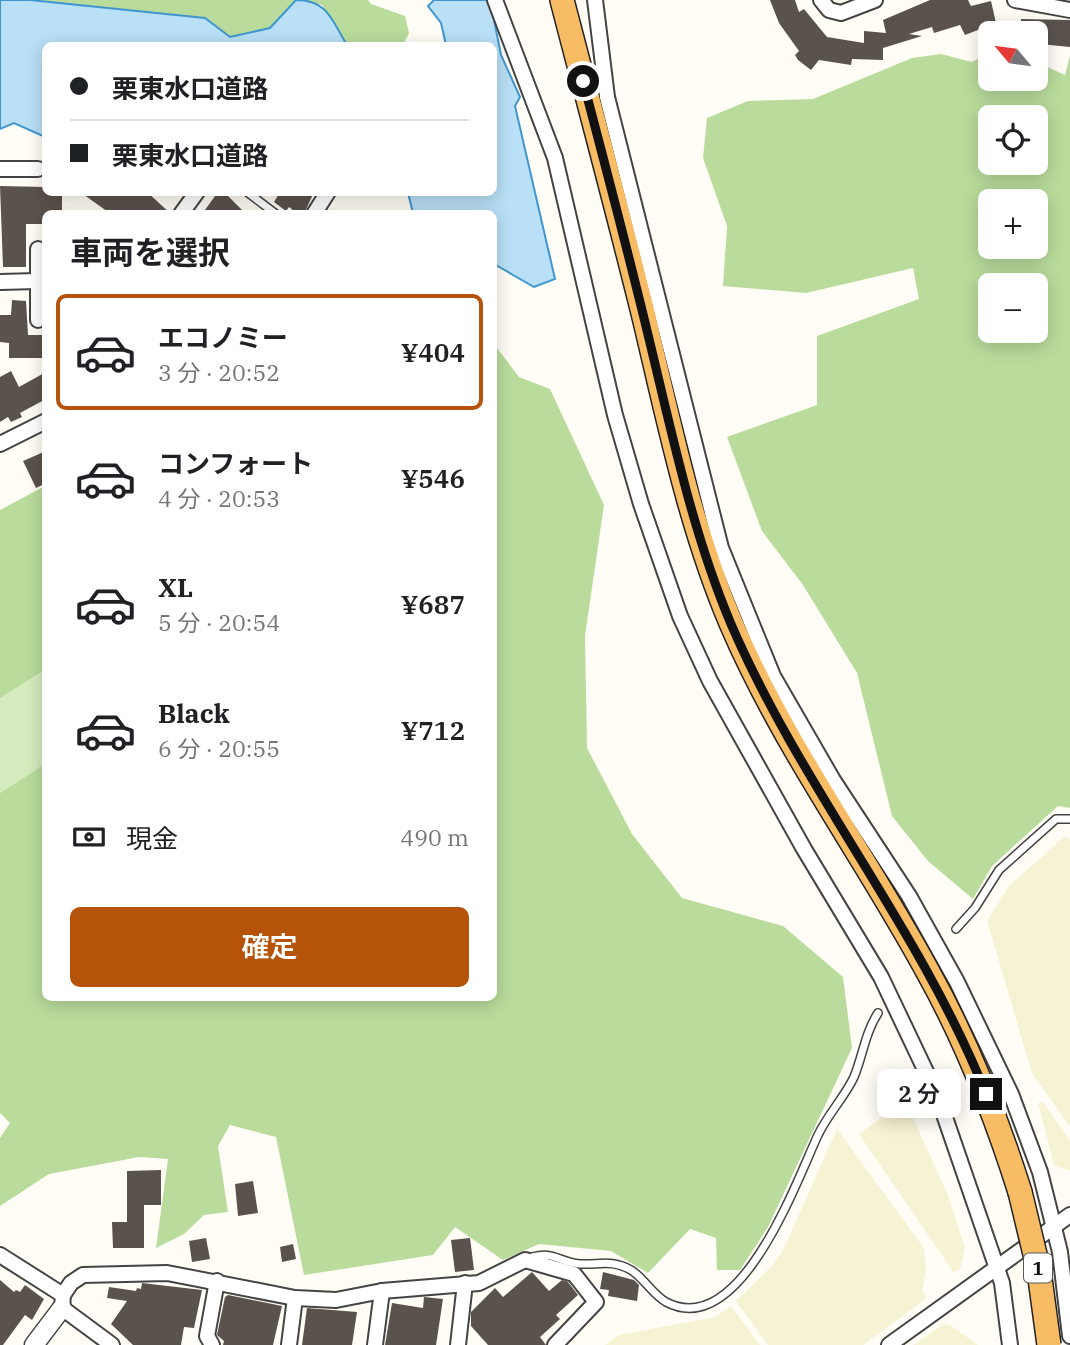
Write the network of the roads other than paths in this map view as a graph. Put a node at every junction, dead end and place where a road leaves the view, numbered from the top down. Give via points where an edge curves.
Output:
1 (495, 0) edge
2 (562, 0) edge
3 (595, 0) edge
4 (821, 0) edge
5 (875, 0) edge
6 (1015, 0) edge
7 (1070, 10) edge
8 (0, 169) edge
9 (37, 169) dead end
10 (252, 196) edge
11 (271, 210) edge
12 (38, 249) dead end
13 (37, 281) junction
14 (0, 282) edge
15 (38, 320) dead end
16 (42, 423) edge
17 (0, 444) edge
18 (1070, 819) edge
19 (956, 929) dead end
20 (878, 1013) dead end
21 (1070, 1215) edge
22 (1053, 1227) junction
23 (0, 1255) edge
24 (525, 1260) junction
25 (997, 1267) junction
26 (217, 1281) junction
27 (465, 1283) junction
28 (382, 1291) junction
29 (295, 1298) junction
30 (63, 1302) junction
31 (1070, 1336) edge
32 (34, 1345) edge
33 (113, 1345) edge
34 (212, 1345) edge
35 (289, 1345) edge
36 (375, 1345) edge
37 (458, 1345) edge
38 (555, 1345) edge
39 (889, 1345) edge
40 (1010, 1345) edge
41 (1049, 1345) edge

1 - 25 street via 555,158 615,415 680,616 710,681 881,977 938,1097
2 - 41 highway, 1, bridge via 700,540 766,698 820,796 928,970 954,1022 1002,1133 1020,1192 1039,1272
3 - 22 street via 610,110 721,548 774,676 957,982 1011,1094 1040,1171
4 - 5 street via 829,10 842,13
6 - 7 street
8 - 9 street
10 - 11 lane
12 - 13 street
13 - 14 street
13 - 15 street
16 - 17 street
18 - 19 lane via 1056,819 999,870
20 - 24 lane via 868,1029 855,1075 819,1132 778,1224 759,1258 725,1292 703,1307 681,1310 662,1300 622,1265 604,1261 579,1264 544,1253
21 - 22 street
22 - 25 street
22 - 31 street
23 - 30 street
24 - 27 street via 480,1283
24 - 38 street via 573,1273 596,1302
25 - 39 street
25 - 40 street
26 - 29 street
26 - 30 street via 167,1273 83,1275 71,1283
26 - 34 street via 207,1336
27 - 28 street
27 - 37 street
28 - 29 street via 336,1300
28 - 36 street
29 - 35 street
30 - 32 street
30 - 33 street

